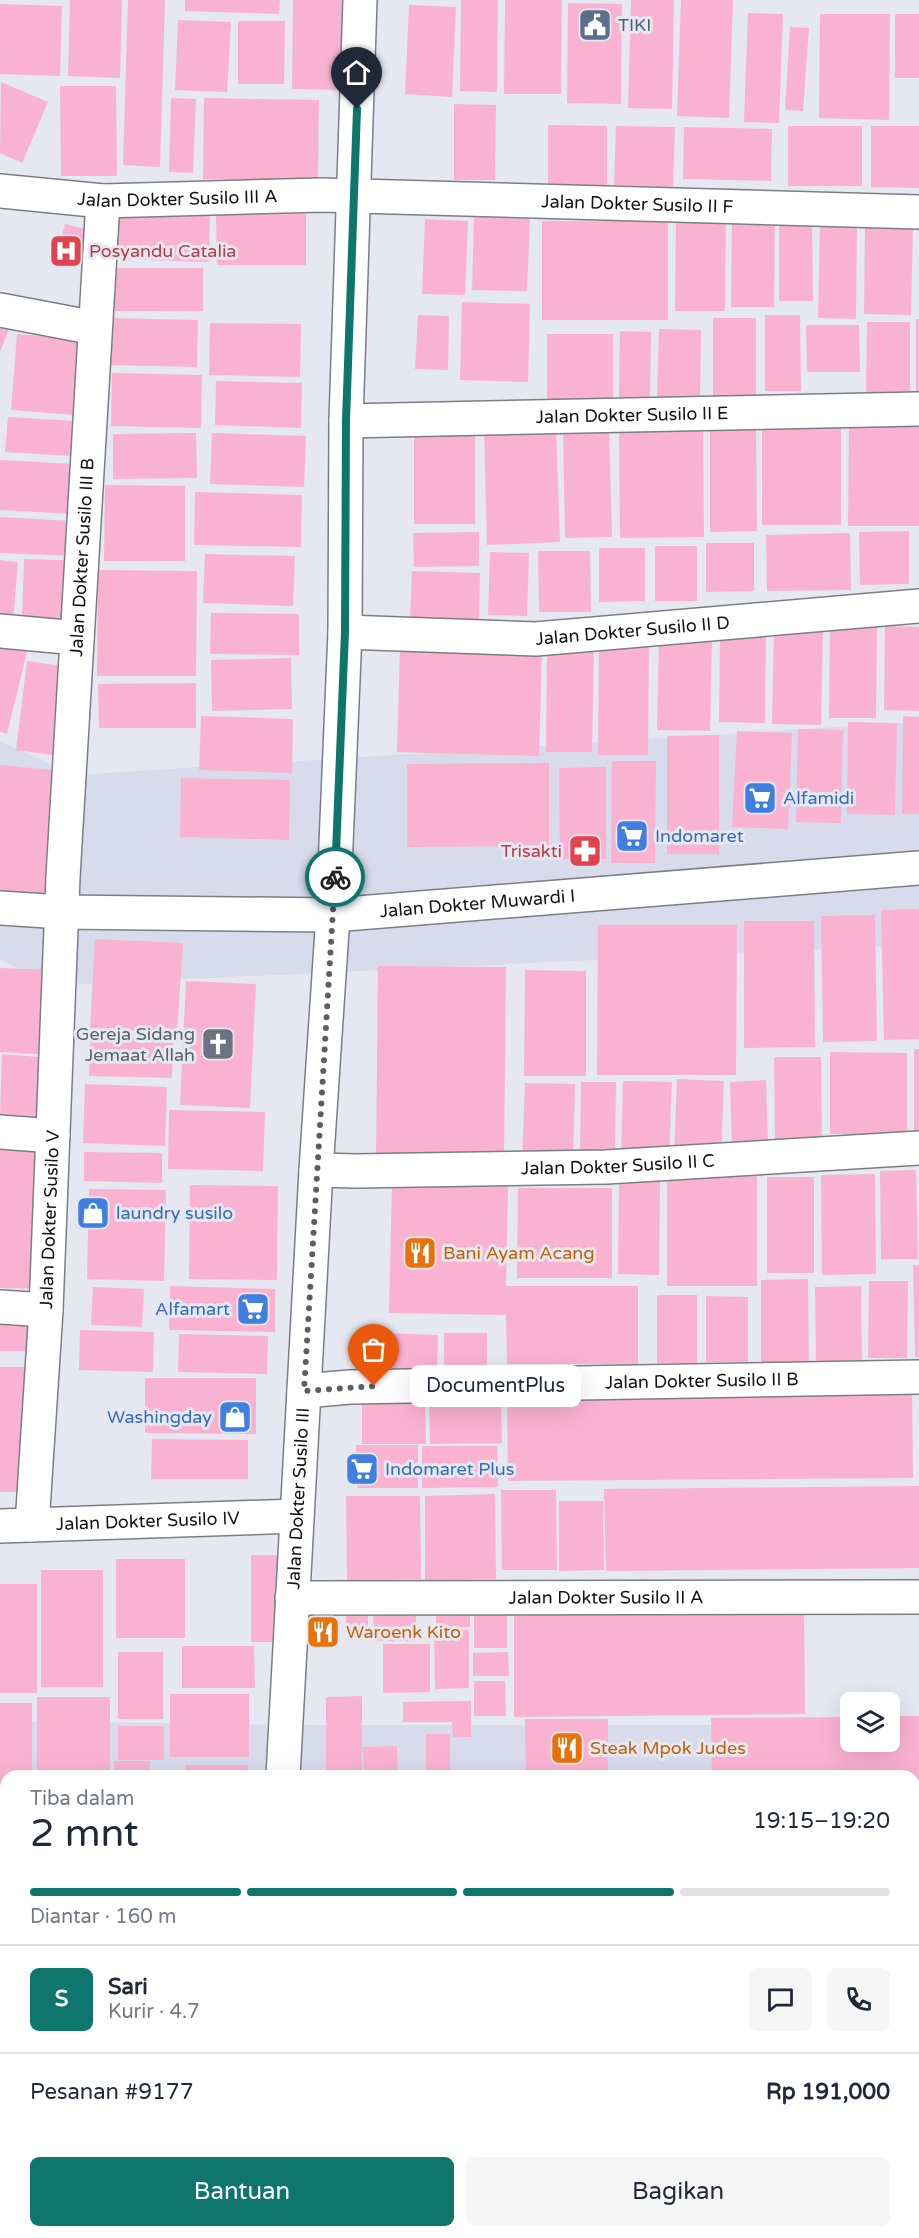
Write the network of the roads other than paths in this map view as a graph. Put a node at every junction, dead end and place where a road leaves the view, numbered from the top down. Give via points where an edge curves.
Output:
1 (360, 0) edge
2 (0, 191) edge
3 (355, 196) junction
4 (103, 201) junction
5 (919, 212) edge
6 (0, 310) edge
7 (94, 328) junction
8 (919, 409) edge
9 (346, 421) junction
10 (919, 606) edge
11 (0, 632) edge
12 (345, 632) junction
13 (76, 638) junction
14 (919, 868) edge
15 (0, 908) edge
16 (62, 912) junction
17 (333, 915) junction
18 (0, 1132) edge
19 (53, 1136) junction
20 (919, 1148) edge
21 (316, 1170) junction
22 (0, 1307) edge
23 (46, 1310) junction
24 (919, 1377) edge
25 (304, 1391) junction
26 (297, 1516) junction
27 (16, 1525) edge
28 (919, 1597) edge
29 (292, 1598) junction
30 (283, 1770) edge

1 - 3 street, Jalan Dokter Susilo III
2 - 4 street, Jalan Dokter Susilo III A
3 - 4 street, Jalan Dokter Susilo III A
3 - 5 street, Jalan Dokter Susilo II F
3 - 9 street, Jalan Dokter Susilo III
4 - 7 street, Jalan Dokter Susilo III B
6 - 7 street
7 - 13 street, Jalan Dokter Susilo III B
8 - 9 street, Jalan Dokter Susilo II E
9 - 12 street, Jalan Dokter Susilo III
10 - 12 street, Jalan Dokter Susilo II D via 536,639
11 - 13 street
12 - 17 street, Jalan Dokter Susilo III
13 - 16 street, Jalan Dokter Susilo III B
14 - 17 street, Jalan Dokter Muwardi I
15 - 16 street, Jalan Dokter Muwardi I
16 - 17 street, Jalan Dokter Muwardi I
16 - 19 street, Jalan Dokter Susilo V
17 - 21 street, Jalan Dokter Susilo III
18 - 19 street
19 - 23 street, Jalan Dokter Susilo V
20 - 21 street, Jalan Dokter Susilo II C via 606,1167
21 - 25 street, Jalan Dokter Susilo III
22 - 23 street
23 - 27 street, Jalan Dokter Susilo V
24 - 25 street, Jalan Dokter Susilo II B
25 - 26 street, Jalan Dokter Susilo III
26 - 27 street, Jalan Dokter Susilo IV
26 - 29 street, Jalan Dokter Susilo III
28 - 29 street, Jalan Dokter Susilo II A
29 - 30 street, Jalan Dokter Susilo III

